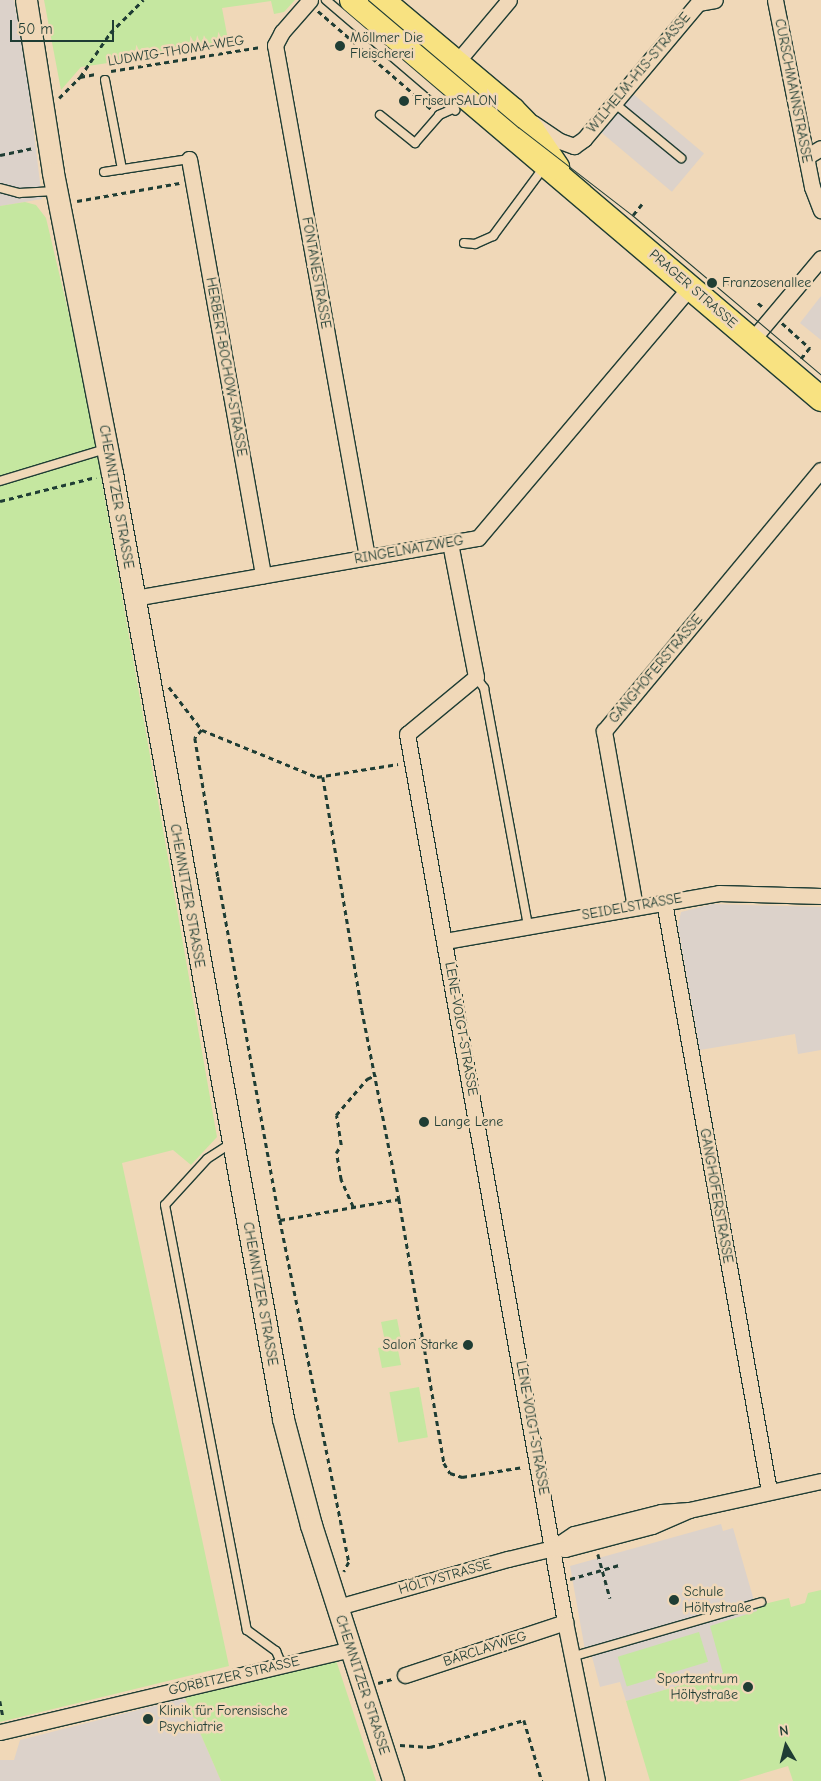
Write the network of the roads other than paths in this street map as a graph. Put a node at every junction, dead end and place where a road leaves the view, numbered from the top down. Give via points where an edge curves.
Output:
1 (26, 0) edge
2 (326, 0) edge
3 (352, 0) edge
4 (382, 0) edge
5 (510, 0) edge
6 (715, 0) edge
7 (775, 0) edge
8 (309, 1) edge
9 (456, 63) junction
10 (107, 76) road end
11 (457, 101) junction
12 (614, 103) junction
13 (513, 110) junction
14 (380, 115) dead end
15 (821, 148) edge
16 (806, 157) junction
17 (681, 158) dead end
18 (189, 159) joint
19 (545, 165) junction
20 (122, 169) junction
21 (104, 172) dead end
22 (565, 179) junction
23 (0, 188) edge
24 (57, 191) junction
25 (821, 210) edge
26 (464, 242) dead end
27 (821, 258) edge
28 (690, 286) junction
29 (752, 340) junction
30 (821, 399) edge
31 (107, 449) junction
32 (821, 470) edge
33 (0, 481) edge
34 (450, 542) junction
35 (367, 557) junction
36 (263, 575) junction
37 (134, 598) junction
38 (476, 677) junction
39 (821, 896) edge
40 (664, 902) junction
41 (635, 907) junction
42 (528, 926) junction
43 (445, 941) junction
44 (232, 1143) junction
45 (821, 1481) edge
46 (769, 1491) junction
47 (689, 1510) junction
48 (553, 1548) junction
49 (761, 1602) dead end
50 (338, 1608) junction
51 (565, 1622) junction
52 (351, 1649) junction
53 (571, 1656) junction
54 (282, 1665) junction
55 (405, 1675) dead end
56 (0, 1732) edge
57 (393, 1781) edge
58 (597, 1781) edge

1 - 24 main road, CHEMNITZER STRASSE
2 - 11 lane
3 - 11 main road, PRAGER STRASSE
4 - 9 main road, PRAGER STRASSE
5 - 9 street
6 - 12 street, WILHELM-HIS-STRASSE via 698,3
7 - 16 street, CURSCHMANNSTRASSE
8 - 35 street, FONTANESTRASSE via 275,45
9 - 13 main road, PRAGER STRASSE
10 - 20 lane
11 - 14 lane via 439,115 415,143
11 - 19 main road, PRAGER STRASSE
12 - 13 street, WILHELM-HIS-STRASSE via 584,139 574,146 560,141
12 - 17 lane
13 - 22 main road, PRAGER STRASSE via 541,141
15 - 16 street
16 - 25 street, CURSCHMANNSTRASSE
18 - 20 lane
18 - 36 street, HERBERT-BOCHOW-STRASSE
19 - 22 main road, PRAGER STRASSE
19 - 26 lane via 493,236 475,244
20 - 21 lane
22 - 28 main road, PRAGER STRASSE
23 - 24 lane via 19,193
24 - 31 main road, CHEMNITZER STRASSE
27 - 29 street
28 - 29 main road, PRAGER STRASSE
28 - 34 street, RINGELNATZWEG via 478,538
29 - 30 main road, PRAGER STRASSE
31 - 33 lane
31 - 37 main road, CHEMNITZER STRASSE
32 - 41 street, GANGHOFERSTRASSE via 604,732
34 - 35 street, RINGELNATZWEG
34 - 38 street
35 - 36 street, RINGELNATZWEG
36 - 37 street, RINGELNATZWEG
37 - 44 main road, CHEMNITZER STRASSE
38 - 42 lane via 484,688
38 - 43 street, LENE-VOIGT-STRASSE via 407,734
39 - 40 street, SEIDELSTRASSE via 719,892
40 - 41 street, SEIDELSTRASSE
40 - 46 street, GANGHOFERSTRASSE
41 - 42 street, SEIDELSTRASSE
42 - 43 street, SEIDELSTRASSE
43 - 48 street, LENE-VOIGT-STRASSE
44 - 50 main road, CHEMNITZER STRASSE via 289,1448
44 - 54 lane via 207,1159 165,1205 247,1630 276,1651
45 - 46 street, HÖLTYSTRASSE
46 - 47 street, HÖLTYSTRASSE
47 - 48 street, HÖLTYSTRASSE via 652,1526 565,1549
47 - 48 street, HÖLTYSTRASSE via 661,1512 574,1534
48 - 50 street, HÖLTYSTRASSE
48 - 51 street
49 - 53 lane
50 - 52 main road, CHEMNITZER STRASSE
51 - 53 street
51 - 55 street, BARCLAYWEG
52 - 54 street, GORBITZER STRASSE
52 - 57 main road, CHEMNITZER STRASSE
53 - 58 street
54 - 56 street, GORBITZER STRASSE

